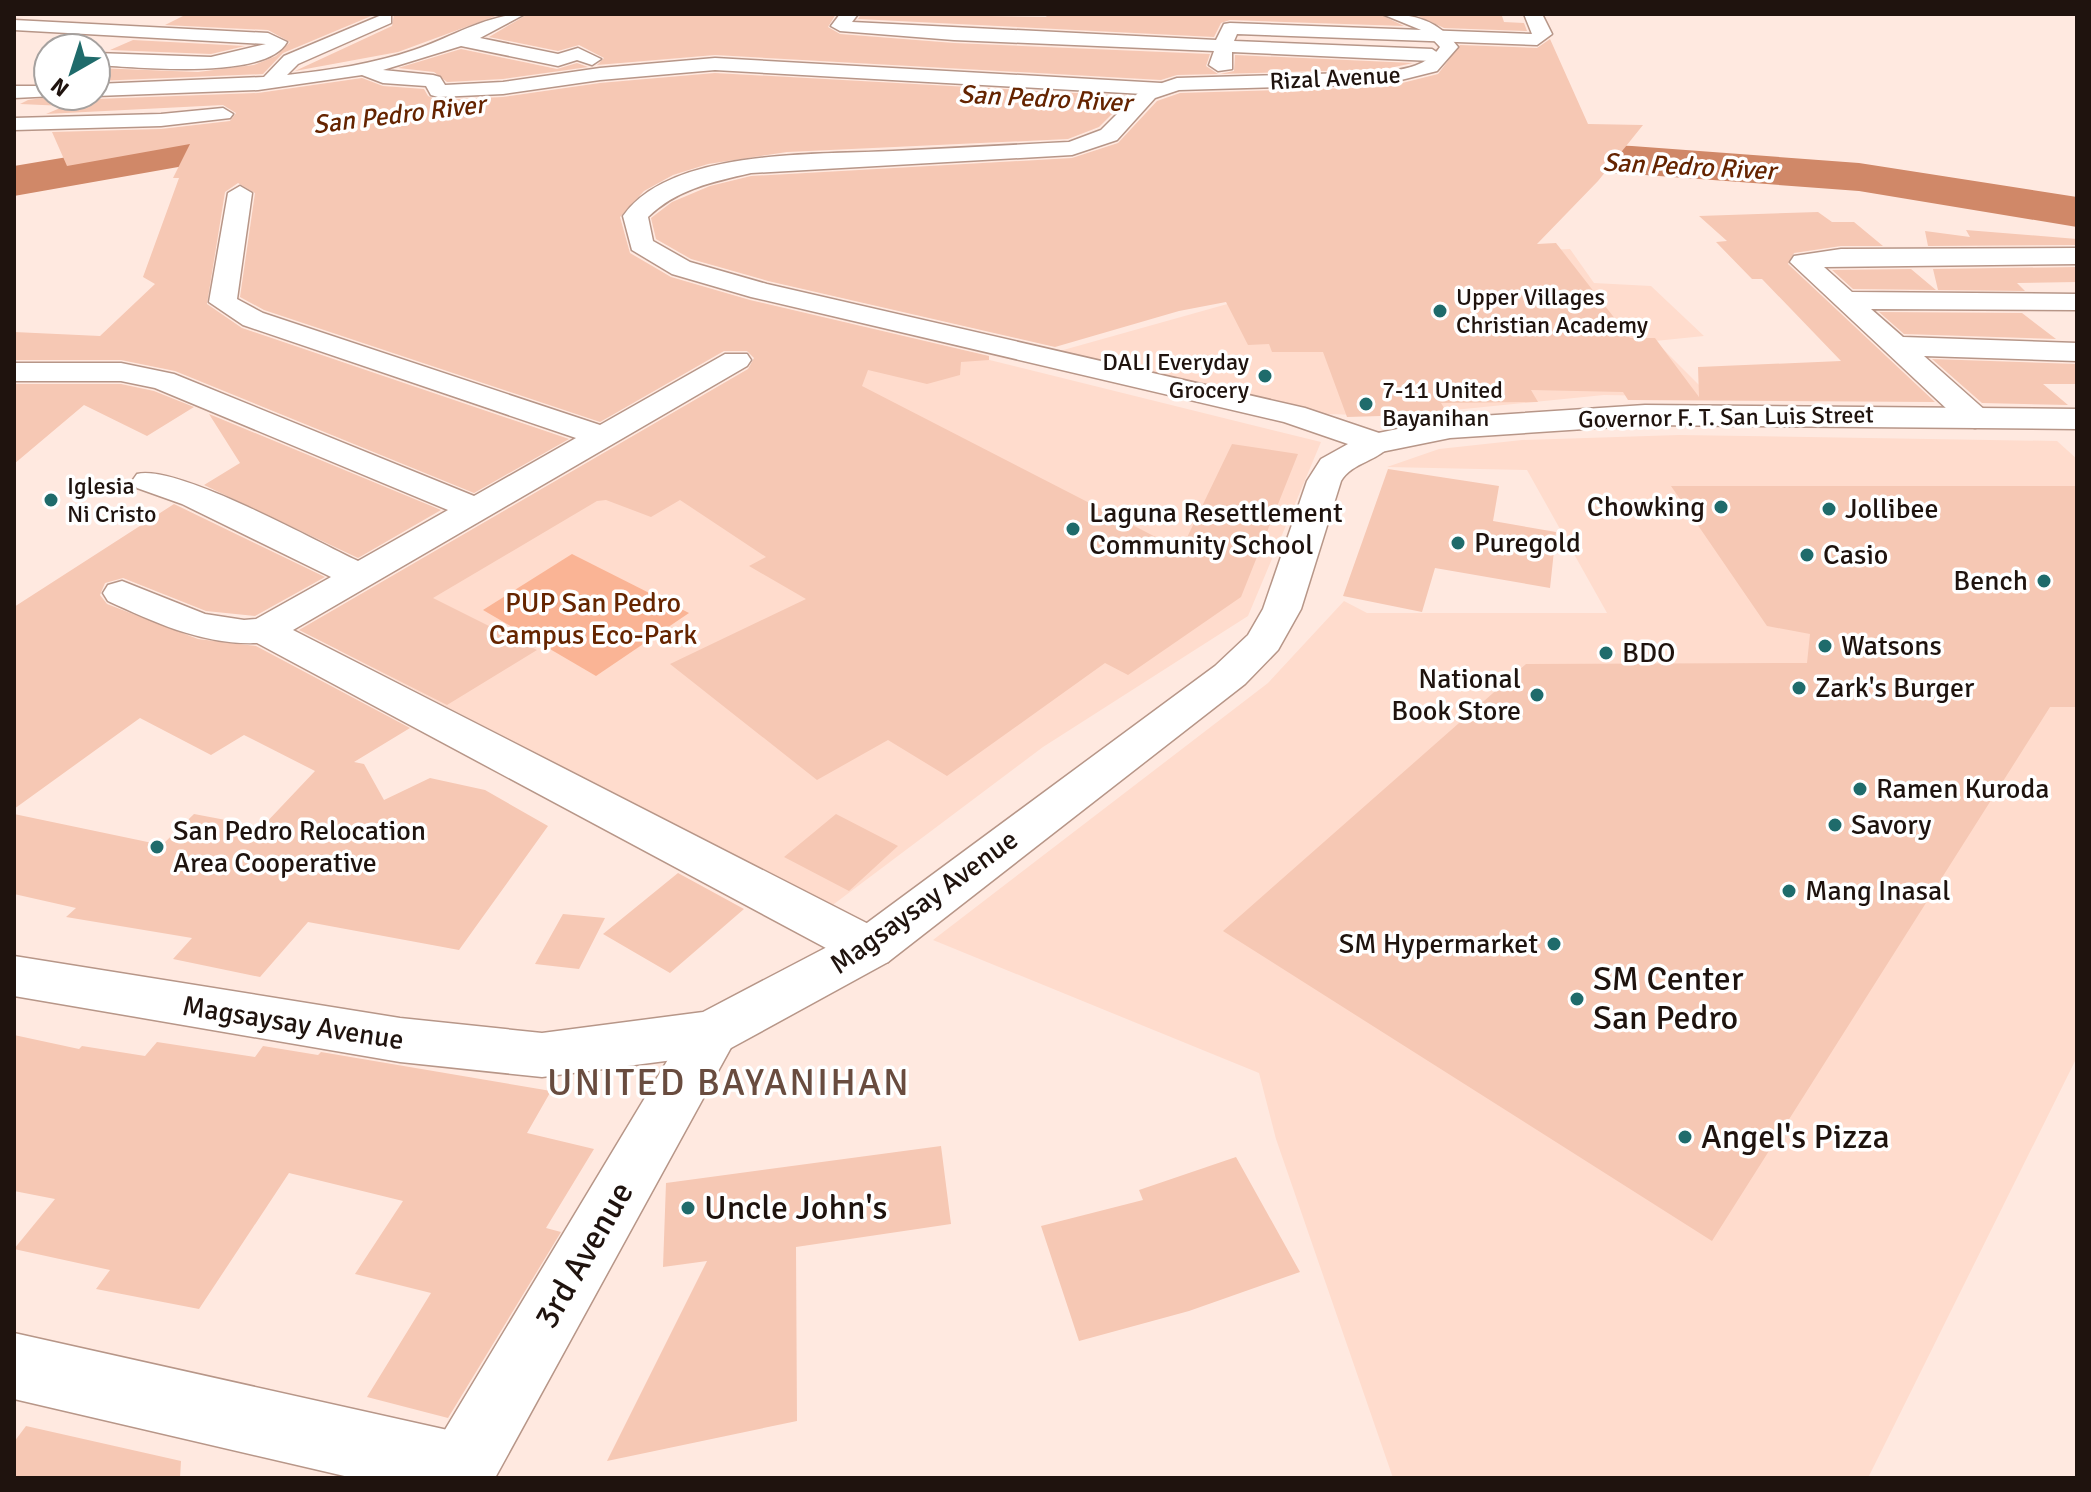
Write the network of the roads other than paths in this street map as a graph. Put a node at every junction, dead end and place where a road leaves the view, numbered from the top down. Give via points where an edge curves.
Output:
1 (516, 14) edge
2 (1391, 14) edge
3 (1533, 14) edge
4 (993, 15) edge
5 (342, 17) dead end
6 (844, 20) edge
7 (14, 25) edge
8 (291, 27) dead end
9 (1205, 27) dead end
10 (1229, 29) edge
11 (485, 32) junction
12 (533, 34) dead end
13 (995, 35) junction
14 (1443, 37) junction
15 (268, 38) junction
16 (825, 39) dead end
17 (462, 41) junction
18 (941, 53) dead end
19 (1432, 55) dead end
20 (995, 58) junction
21 (112, 59) edge
22 (1072, 59) dead end
23 (231, 62) junction
24 (1134, 62) dead end
25 (1218, 65) junction
26 (362, 68) junction
27 (651, 69) junction
28 (976, 77) junction
29 (1297, 78) dead end
30 (276, 84) junction
31 (229, 88) junction
32 (169, 89) junction
33 (112, 90) edge
34 (1153, 93) junction
35 (14, 124) edge
36 (240, 193) dead end
37 (2077, 256) edge
38 (1845, 300) junction
39 (2077, 302) edge
40 (1895, 346) junction
41 (2077, 352) edge
42 (736, 360) dead end
43 (14, 372) edge
44 (1975, 418) junction
45 (2077, 419) edge
46 (601, 436) junction
47 (1376, 443) junction
48 (149, 481) dead end
49 (475, 509) junction
50 (357, 575) junction
51 (122, 593) dead end
52 (264, 631) junction
53 (870, 948) junction
54 (14, 976) edge
55 (712, 1033) junction
56 (14, 1366) edge
57 (458, 1473) edge

1 - 11 street
2 - 14 street
3 - 14 street via 1543,34 1537,40
4 - 13 street via 986,23 996,28
5 - 30 street via 385,19 291,60 272,76
6 - 13 street
6 - 16 street
7 - 15 street
8 - 15 street
9 - 10 street
10 - 13 street
10 - 14 street
10 - 19 street
10 - 25 street
11 - 12 street
11 - 17 street
13 - 20 street via 1005,37
14 - 34 street, Rizal Avenue via 1449,47 1444,57 1415,73 1348,81 1199,83
15 - 23 street via 278,42 276,46
17 - 26 street
17 - 27 street via 558,60 578,54 598,61 623,55
18 - 20 street
20 - 22 street
20 - 28 street
21 - 23 street
23 - 32 street
24 - 25 street
25 - 29 street via 1295,66
26 - 27 street via 383,77 433,81 438,91
26 - 30 street
27 - 28 street via 715,64
28 - 34 street
30 - 31 street
31 - 32 street
31 - 35 street via 224,100 229,114
32 - 33 street
34 - 47 street via 1109,135 1072,148 789,162 722,171 657,195 635,216 641,245 681,268 761,291 1294,415
36 - 46 street via 223,302 253,319
37 - 38 street via 1841,257 1803,262
38 - 39 street
38 - 40 street
40 - 41 street
40 - 44 street
42 - 46 street
43 - 49 street via 121,372 163,380
44 - 45 street, Governor F. T. San Luis Street
44 - 47 street, Governor F. T. San Luis Street via 1645,415 1450,428
46 - 49 street
47 - 53 street, Magsaysay Avenue via 1333,466 1282,609 1264,641 1241,664
48 - 50 street
49 - 50 street
50 - 52 street
51 - 52 street via 205,629
52 - 53 street
53 - 55 street, Magsaysay Avenue
54 - 55 street, Magsaysay Avenue via 400,1040 542,1055
55 - 57 street, 3rd Avenue
56 - 57 street

